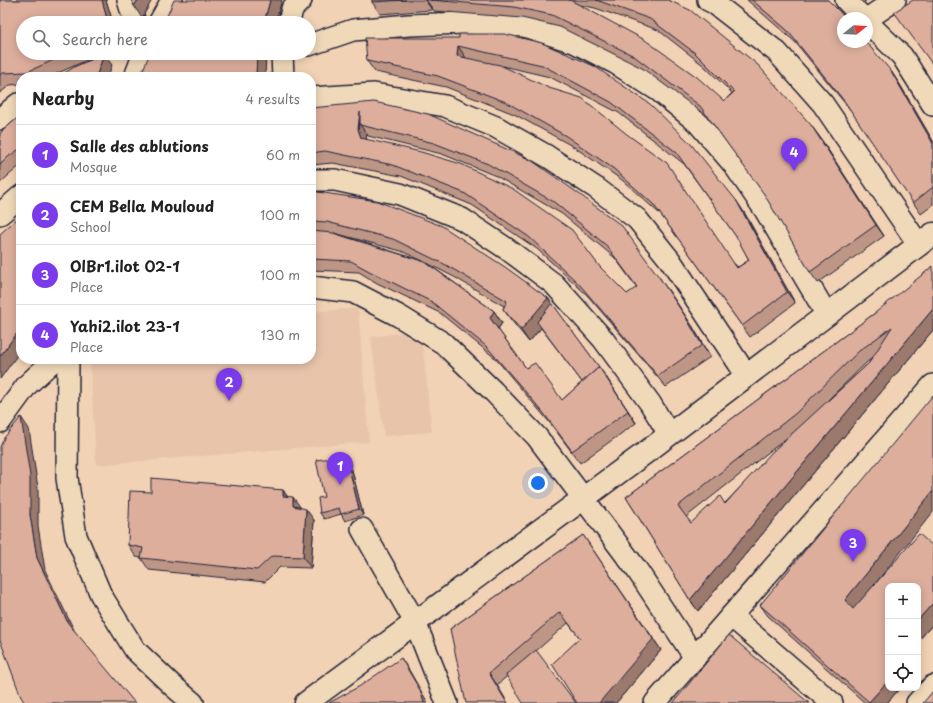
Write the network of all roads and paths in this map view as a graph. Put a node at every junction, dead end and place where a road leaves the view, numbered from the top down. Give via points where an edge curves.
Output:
1 (128, 0) edge
2 (172, 0) edge
3 (301, 0) edge
4 (708, 0) edge
5 (846, 0) edge
6 (895, 0) edge
7 (857, 12) edge
8 (133, 16) edge
9 (163, 16) edge
10 (290, 16) edge
11 (873, 16) edge
12 (873, 26) edge
13 (316, 42) edge
14 (141, 60) edge
15 (282, 60) edge
16 (137, 72) edge
17 (283, 72) edge
18 (316, 98) edge
19 (933, 105) edge
20 (16, 106) edge
21 (0, 119) edge
22 (316, 180) edge
23 (16, 200) edge
24 (0, 214) edge
25 (926, 239) edge
26 (316, 288) edge
27 (827, 314) junction
28 (50, 364) edge
29 (68, 364) edge
30 (747, 376) junction
31 (933, 385) edge
32 (0, 422) edge
33 (669, 434) junction
34 (583, 498) junction
35 (362, 529) dead end
36 (731, 616) junction
37 (415, 622) junction
38 (695, 658) junction
39 (933, 686) edge
40 (194, 703) edge
41 (306, 703) edge
42 (447, 703) edge
43 (655, 703) edge
44 (832, 703) edge
45 (917, 703) edge

1 - 8 street
2 - 9 street
3 - 10 street via 292,8
4 - 25 street via 777,52 823,104
5 - 7 street
6 - 11 street
12 - 19 street via 902,56
13 - 27 street via 353,30 409,25 466,23 524,26 574,42 615,63 659,90 698,123 730,160 765,210
14 - 16 street
15 - 17 street
18 - 30 street via 374,94 445,106 496,128 547,156 637,219 670,260
20 - 21 street
22 - 33 street via 336,180 400,194 462,218 507,249 554,284 603,339
23 - 24 street
25 - 27 main road
26 - 34 street via 353,292 399,316 442,343 493,390 537,437
27 - 30 main road
28 - 32 street via 27,385
29 - 40 street via 67,478 76,536 101,595 135,650 172,686
30 - 33 main road
31 - 36 street
33 - 34 main road
34 - 37 main road
34 - 38 street via 637,570
35 - 37 street
36 - 38 street
36 - 44 street
37 - 41 main road
37 - 42 street
38 - 43 street
39 - 45 street

